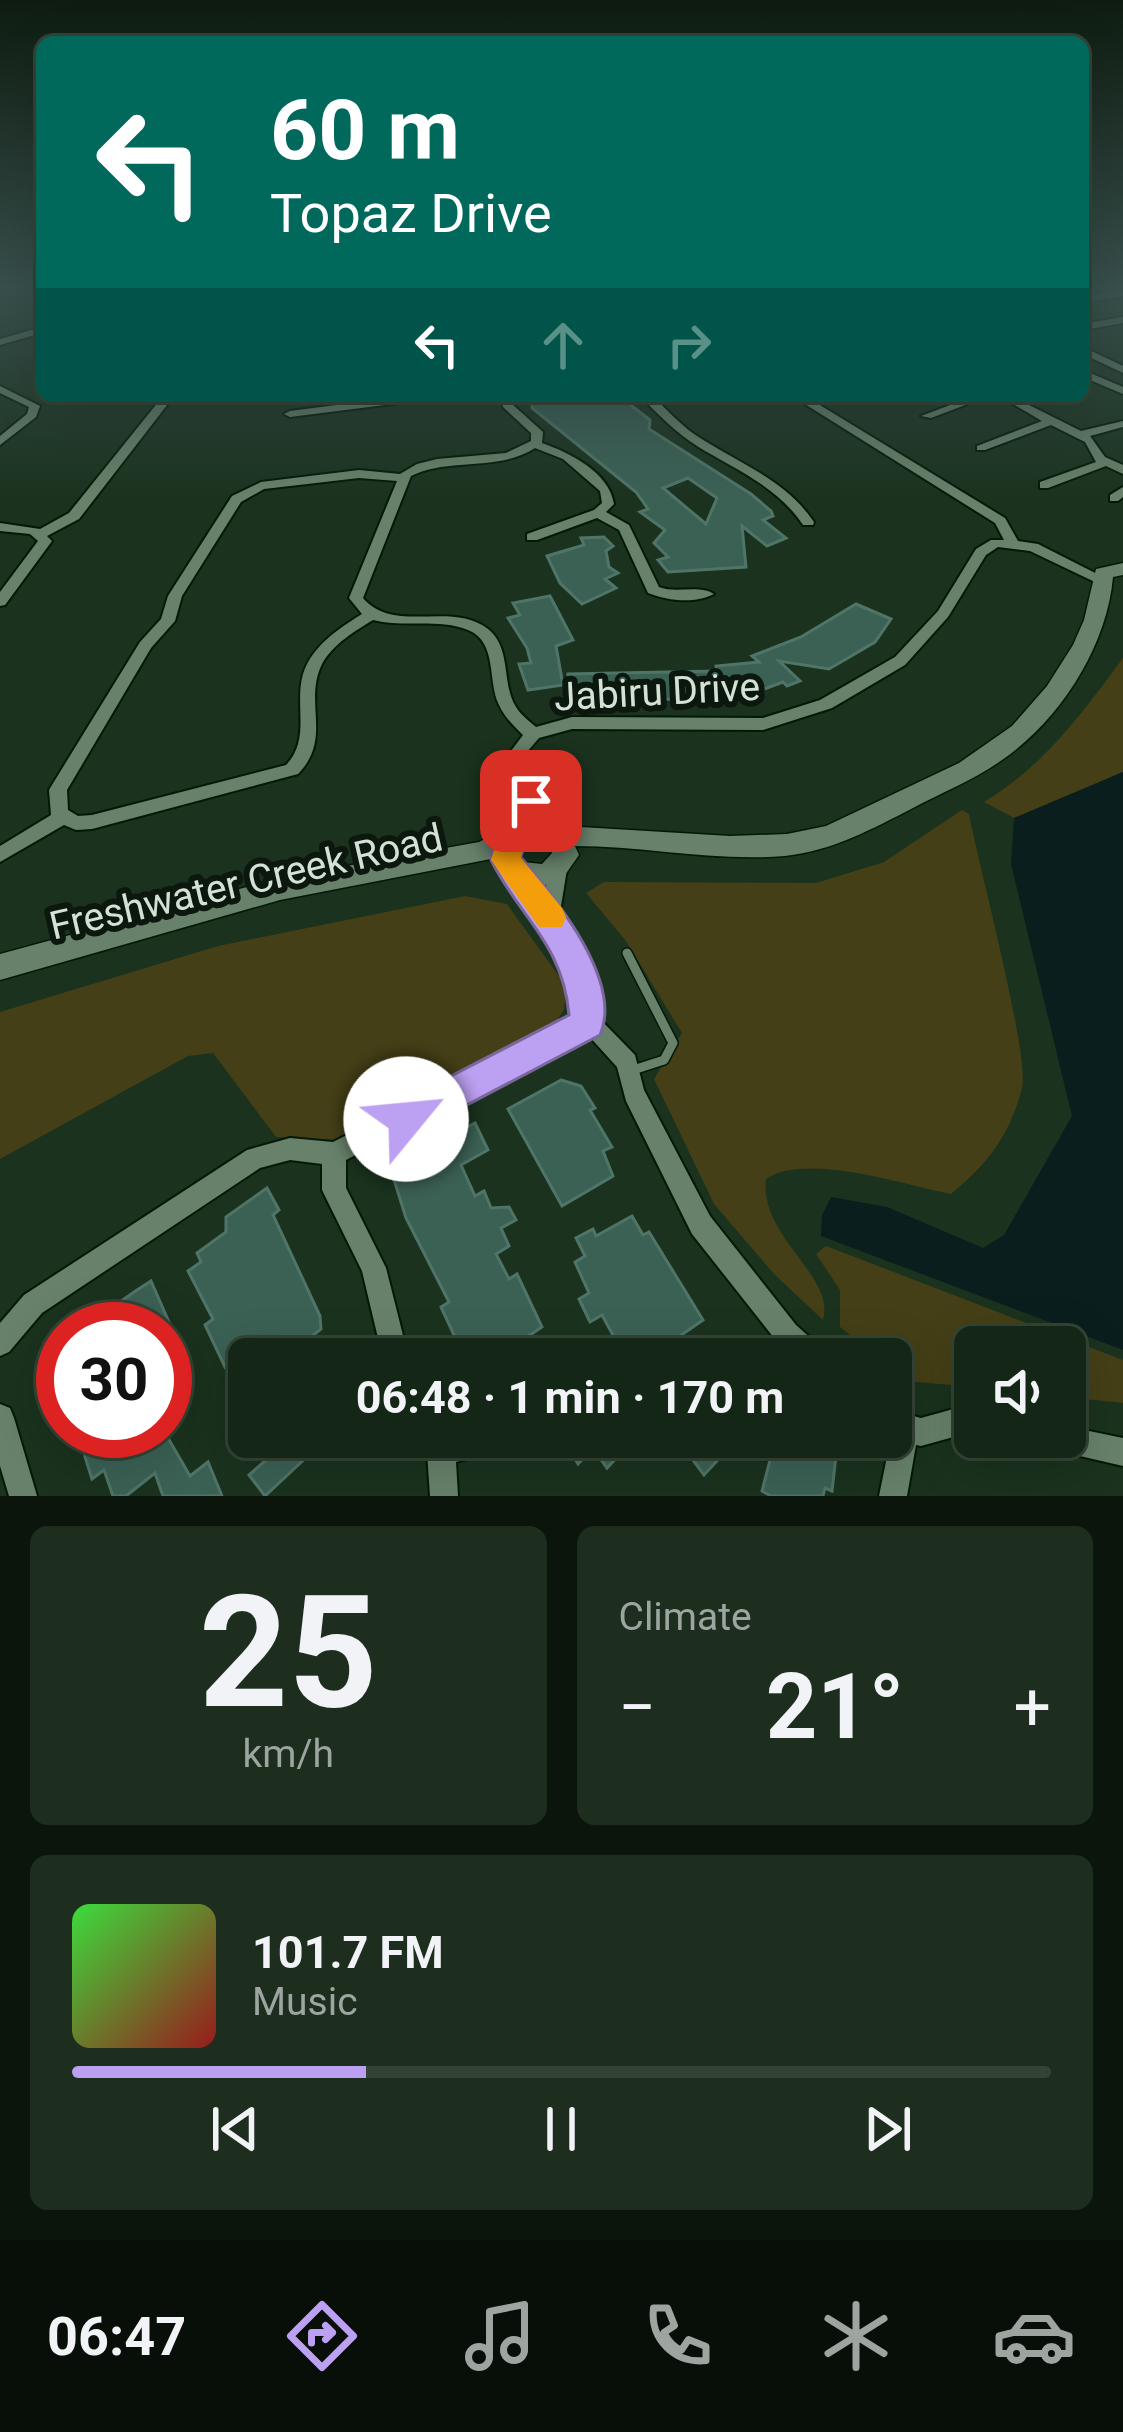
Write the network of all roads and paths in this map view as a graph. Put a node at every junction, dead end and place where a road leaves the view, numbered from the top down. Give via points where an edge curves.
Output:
1 (1104, 359) edge
2 (1110, 359) edge
3 (1107, 360) junction
4 (1123, 370) edge
5 (1089, 380) edge
6 (0, 389) edge
7 (1123, 391) edge
8 (164, 402) edge
9 (385, 402) edge
10 (507, 402) edge
11 (652, 402) edge
12 (807, 402) edge
13 (967, 402) edge
14 (1027, 402) edge
15 (290, 414) dead end
16 (927, 416) dead end
17 (1052, 421) junction
18 (1123, 424) edge
19 (1081, 435) junction
20 (0, 442) edge
21 (535, 444) junction
22 (981, 448) dead end
23 (1103, 463) junction
24 (1123, 470) edge
25 (402, 478) junction
26 (1044, 485) dead end
27 (598, 513) junction
28 (808, 522) dead end
29 (0, 527) edge
30 (42, 533) junction
31 (532, 537) dead end
32 (1012, 542) junction
33 (1116, 579) edge
34 (707, 593) dead end
35 (0, 602) edge
36 (372, 614) junction
37 (533, 734) junction
38 (523, 791) junction
39 (63, 817) junction
40 (558, 849) junction
41 (0, 855) edge
42 (514, 855) junction
43 (550, 916) junction
44 (627, 953) dead end
45 (0, 967) edge
46 (0, 982) edge
47 (587, 1023) junction
48 (628, 1070) junction
49 (334, 1154) junction
50 (391, 1338) edge
51 (791, 1338) edge
52 (0, 1343) edge
53 (0, 1418) edge
54 (954, 1420) edge
55 (912, 1426) edge
56 (1086, 1444) edge
57 (1123, 1452) edge
58 (438, 1458) edge
59 (896, 1458) edge
60 (23, 1496) edge
61 (445, 1496) edge
62 (893, 1496) edge

1 - 3 street
2 - 3 street
3 - 4 street
5 - 7 street
6 - 20 street via 35,406
8 - 30 street via 74,516
9 - 15 street
10 - 21 street via 537,432
11 - 28 street via 689,436 794,503
12 - 32 street via 1000,521
13 - 16 street
14 - 17 street
17 - 19 street
17 - 22 street
18 - 19 street
19 - 23 street
21 - 25 street via 424,466
21 - 27 street via 567,457 606,490 608,503
23 - 24 street
23 - 26 street
25 - 36 street via 357,587 358,603
25 - 39 street via 358,473 261,486 236,499 58,790
27 - 31 street
27 - 34 street via 629,535 653,590
29 - 30 street
30 - 35 street via 44,546
32 - 33 street
32 - 37 street, Jabiru Drive via 981,552 943,614 893,668 826,704 763,724 572,723
33 - 40 main road via 1085,667 1023,748 850,842 783,857
36 - 37 street via 482,631 508,709
36 - 39 street via 313,667 308,748 292,770 92,822
37 - 38 street, Jabiru Drive via 517,761
38 - 40 street
38 - 42 street, Jabiru Drive
39 - 41 street
40 - 42 main road
40 - 42 main road via 540,877
40 - 43 street
42 - 43 street
42 - 45 main road, Freshwater Creek Road via 280,889
42 - 46 main road, Freshwater Creek Road via 308,899
43 - 47 street via 585,977
44 - 48 lane via 673,1043 664,1060
47 - 48 street via 619,1049
47 - 49 street
48 - 51 street via 701,1225
49 - 50 street via 334,1190 374,1268
49 - 52 street via 290,1149 255,1158 33,1304
53 - 60 street
54 - 55 street
56 - 57 street
58 - 61 street
59 - 62 street

